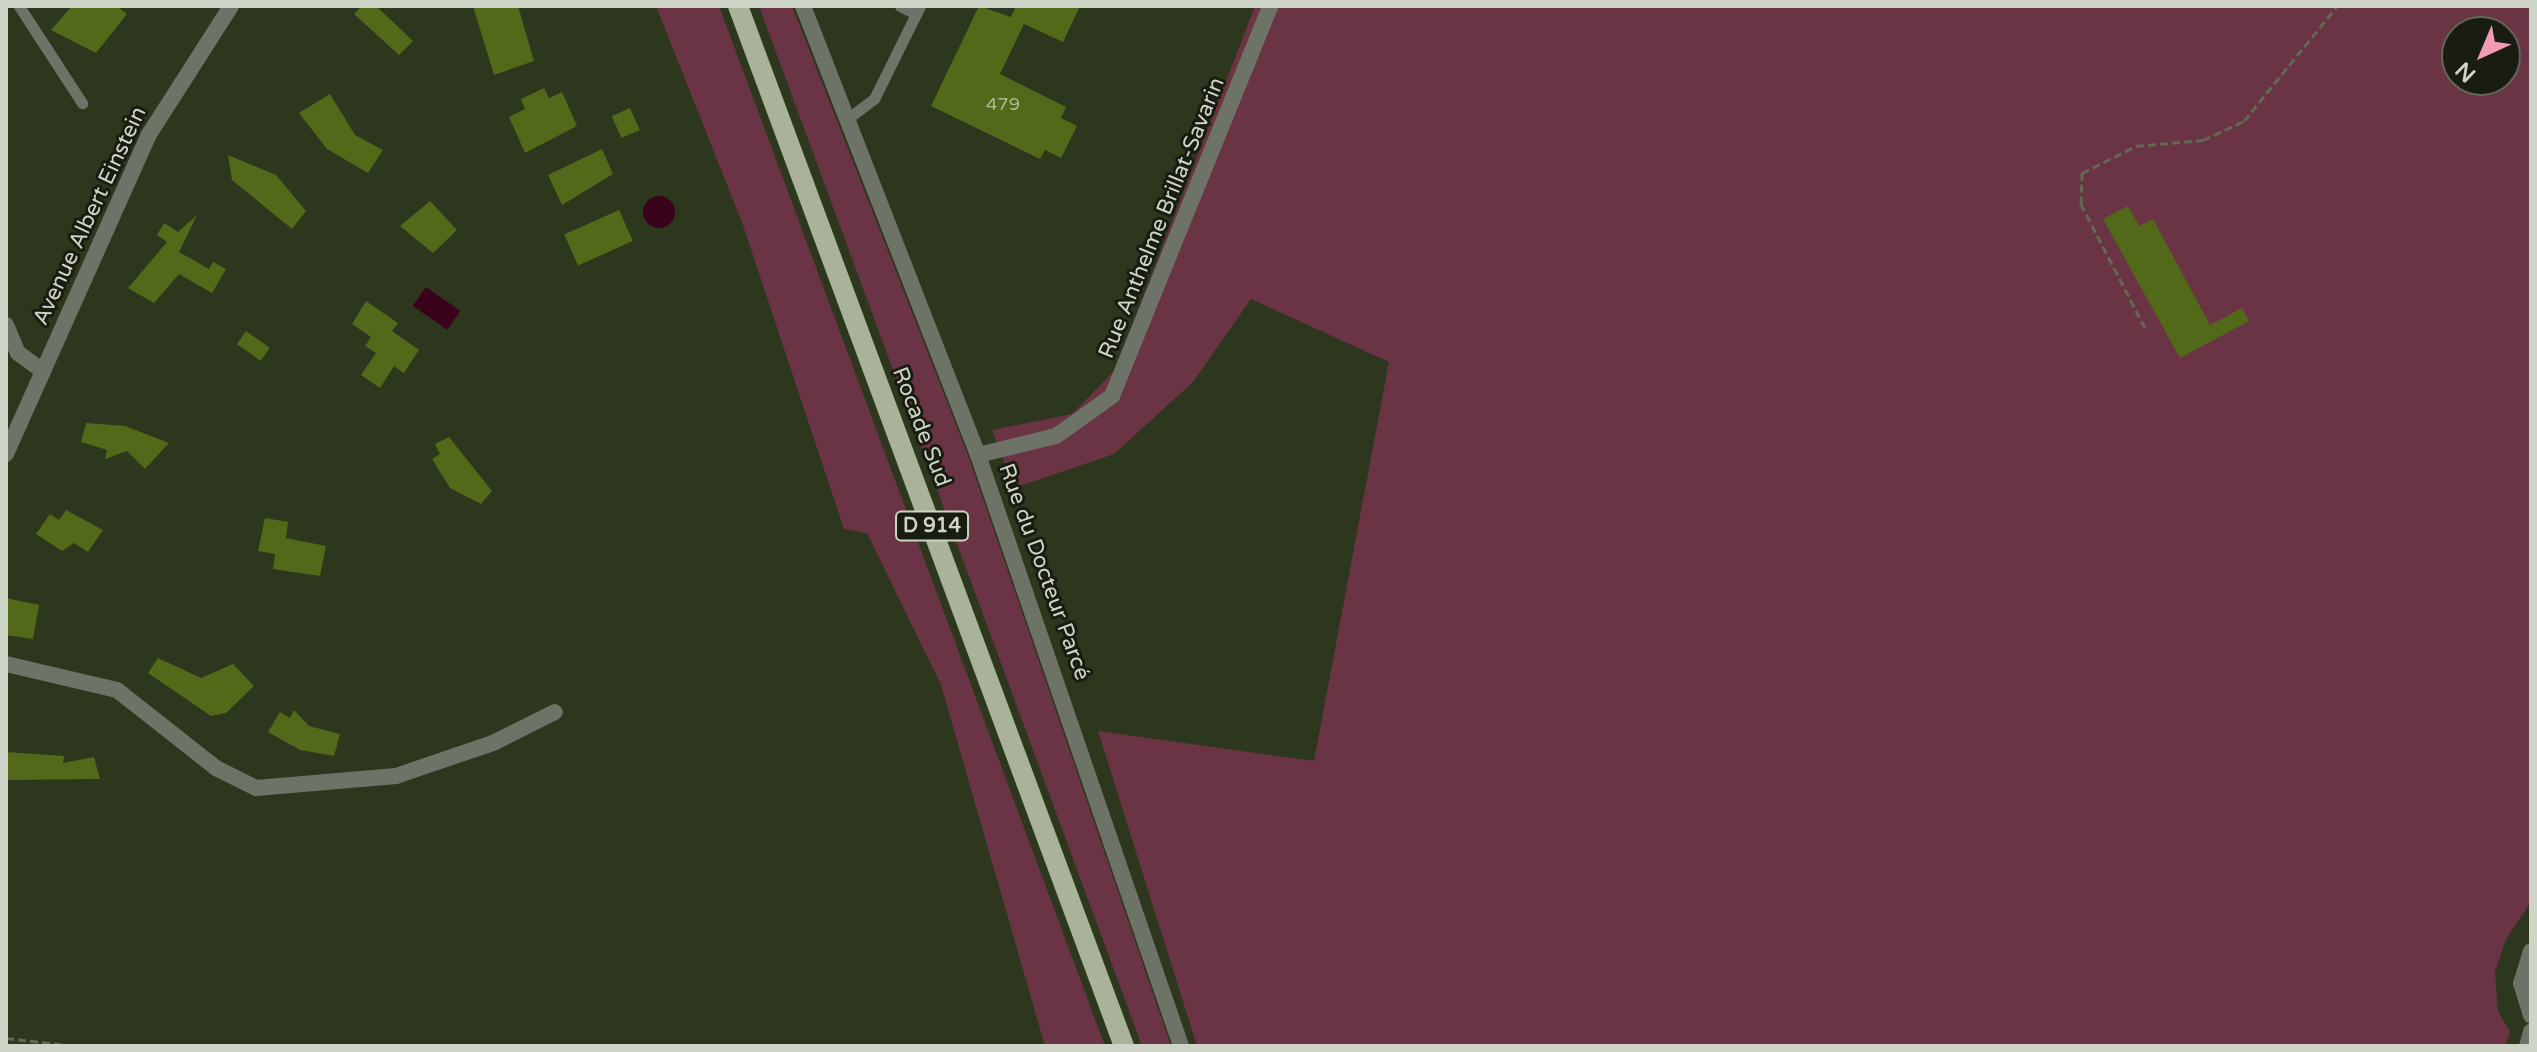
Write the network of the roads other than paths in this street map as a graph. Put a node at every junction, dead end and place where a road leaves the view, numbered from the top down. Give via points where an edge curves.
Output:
1 (19, 6) edge
2 (231, 6) edge
3 (738, 6) edge
4 (803, 6) edge
5 (900, 6) edge
6 (1270, 6) edge
7 (918, 10) edge
8 (82, 103) dead end
9 (847, 119) junction
10 (6, 325) edge
11 (43, 371) junction
12 (6, 454) edge
13 (978, 455) junction
14 (6, 664) edge
15 (555, 712) dead end
16 (2531, 951) edge
17 (2531, 1016) edge
18 (2531, 1032) edge
19 (1124, 1046) edge
20 (1181, 1046) edge
21 (2527, 1046) edge

1 - 8 lane
2 - 11 street, Avenue Albert Einstein via 148,136
3 - 19 main road, Rocade Sud / D 914
4 - 9 street, Rue du Docteur Parcé
5 - 7 lane
6 - 13 street, Rue Anthelme Brillat-Savarin via 1112,396 1056,436
7 - 9 lane via 874,99
9 - 13 street, Rue du Docteur Parcé
10 - 11 street via 18,353
11 - 12 street, Avenue Albert Einstein
13 - 20 street, Rue du Docteur Parcé
14 - 15 street via 117,690 216,768 256,788 396,776 493,743
16 - 17 street via 2521,983
18 - 21 street

